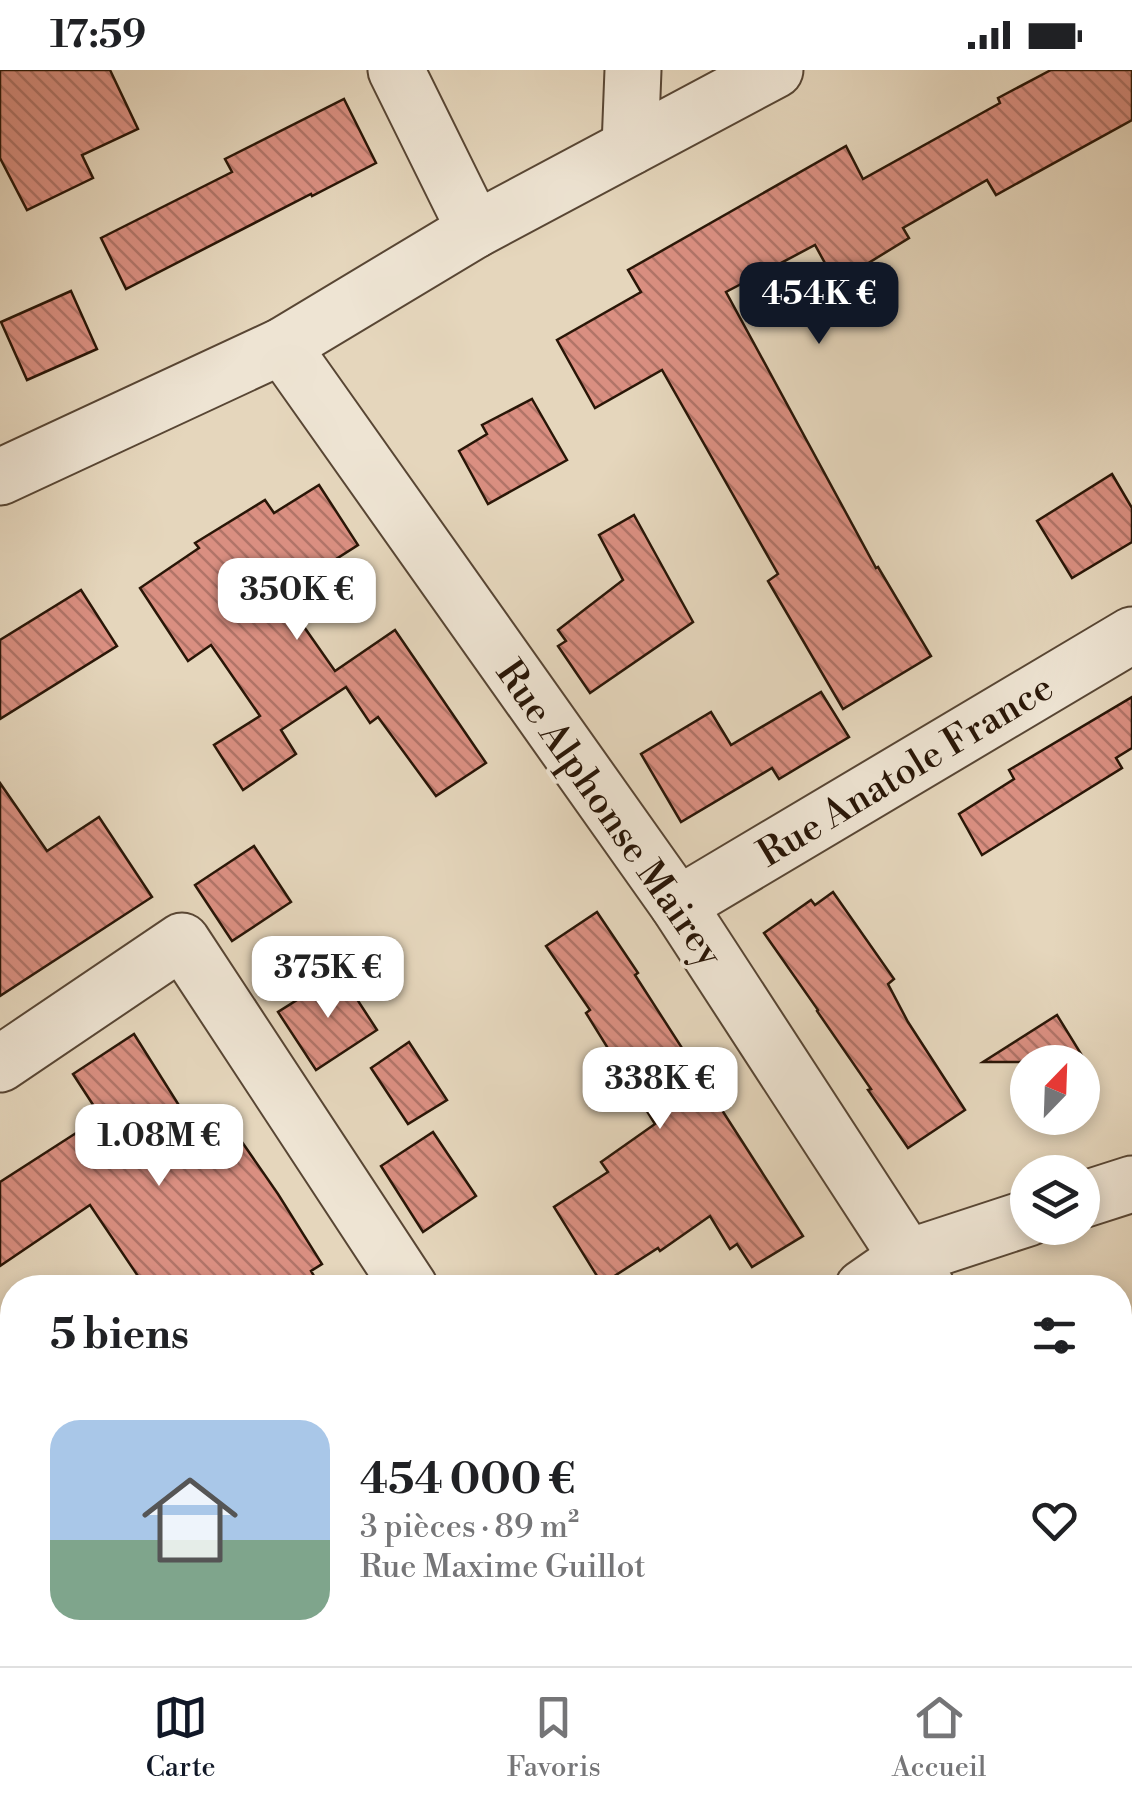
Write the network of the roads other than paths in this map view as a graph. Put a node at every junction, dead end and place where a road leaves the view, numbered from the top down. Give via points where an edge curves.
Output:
1 (396, 70) edge
2 (633, 70) edge
3 (749, 76) edge
4 (630, 147) junction
5 (476, 230) junction
6 (282, 346) junction
7 (0, 477) edge
8 (1132, 635) edge
9 (678, 906) junction
10 (0, 1064) edge
11 (1132, 1184) edge
12 (1100, 1194) edge
13 (1010, 1226) edge
14 (401, 1275) edge
15 (897, 1275) edge
16 (905, 1275) edge

1 - 5 street
2 - 4 street
3 - 4 street
4 - 5 street
5 - 6 street
6 - 7 street
6 - 9 street, Rue Alphonse Mairey
8 - 9 street, Rue Anatole France
9 - 15 street, Rue Alphonse Mairey
10 - 14 street via 182,942
11 - 12 street
13 - 16 street

